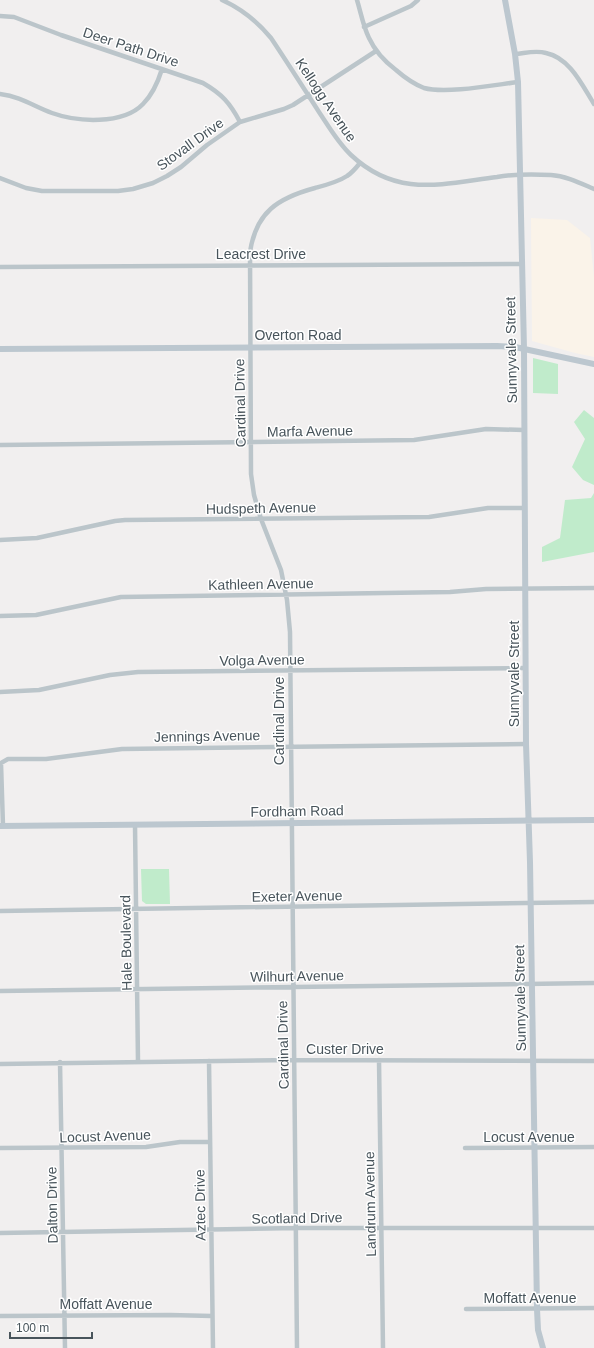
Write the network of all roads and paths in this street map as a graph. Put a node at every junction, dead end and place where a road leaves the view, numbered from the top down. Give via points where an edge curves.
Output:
1 (222, 0) edge
2 (357, 0) edge
3 (418, 0) edge
4 (505, 0) edge
5 (0, 16) edge
6 (364, 27) junction
7 (376, 51) junction
8 (516, 54) junction
9 (162, 69) junction
10 (518, 82) junction
11 (0, 94) edge
12 (308, 95) junction
13 (594, 104) edge
14 (240, 122) junction
15 (360, 163) junction
16 (521, 175) junction
17 (0, 178) edge
18 (594, 189) edge
19 (521, 264) junction
20 (250, 265) junction
21 (0, 267) edge
22 (250, 347) junction
23 (0, 349) edge
24 (524, 349) junction
25 (594, 364) edge
26 (524, 430) junction
27 (251, 443) junction
28 (0, 445) edge
29 (524, 508) junction
30 (261, 519) junction
31 (0, 540) edge
32 (525, 588) junction
33 (594, 588) edge
34 (286, 594) junction
35 (0, 616) edge
36 (525, 668) junction
37 (290, 671) junction
38 (0, 692) edge
39 (526, 744) junction
40 (291, 746) junction
41 (594, 820) edge
42 (528, 821) junction
43 (291, 823) junction
44 (135, 825) junction
45 (2, 826) edge
46 (594, 902) edge
47 (531, 903) junction
48 (292, 907) junction
49 (137, 908) junction
50 (0, 911) edge
51 (532, 983) junction
52 (594, 983) edge
53 (293, 987) junction
54 (138, 988) junction
55 (0, 991) edge
56 (294, 1060) junction
57 (379, 1060) junction
58 (209, 1061) junction
59 (533, 1061) junction
60 (594, 1061) edge
61 (60, 1062) junction
62 (138, 1062) junction
63 (0, 1064) edge
64 (210, 1142) junction
65 (594, 1147) edge
66 (0, 1148) edge
67 (62, 1148) junction
68 (465, 1148) dead end
69 (535, 1148) junction
70 (296, 1228) junction
71 (381, 1228) junction
72 (536, 1228) junction
73 (594, 1228) edge
74 (212, 1230) junction
75 (0, 1232) edge
76 (63, 1232) junction
77 (594, 1308) edge
78 (466, 1309) dead end
79 (537, 1309) junction
80 (64, 1315) junction
81 (0, 1316) edge
82 (212, 1316) junction
83 (65, 1348) edge
84 (213, 1348) edge
85 (297, 1348) edge
86 (382, 1348) edge
87 (543, 1348) edge

1 - 12 street, Kellogg Avenue via 248,14 261,26
2 - 6 street
3 - 6 street via 411,6
4 - 8 street, Sunnyvale Street
5 - 9 street, Deer Path Drive via 14,17
6 - 7 street
7 - 10 street via 400,73 425,88 443,90
7 - 12 street, Stovall Drive
8 - 10 street, Sunnyvale Street
8 - 13 street via 546,52 561,60
9 - 11 street via 151,95 142,105 134,111 112,119 63,116 16,97
9 - 14 street, Deer Path Drive via 203,82 217,91 231,105
10 - 16 street, Sunnyvale Street
12 - 14 street, Stovall Drive via 284,109
12 - 15 street, Kellogg Avenue via 342,146
14 - 17 street, Stovall Drive via 167,176 133,189 42,190 26,188
15 - 16 street, Kellogg Avenue via 391,180 417,186
15 - 20 street, Cardinal Drive via 345,177 285,198 274,206 265,215 252,238
16 - 18 street, Kellogg Avenue via 565,177
16 - 19 street, Sunnyvale Street
19 - 20 street, Leacrest Drive
19 - 24 street, Sunnyvale Street
20 - 21 street, Leacrest Drive
20 - 22 street, Cardinal Drive
22 - 23 street, Overton Road
22 - 24 street, Overton Road via 497,346
22 - 27 street, Cardinal Drive
24 - 25 street, Overton Road
24 - 26 street, Sunnyvale Street
26 - 27 street, Marfa Avenue via 482,430 414,440
26 - 29 street, Sunnyvale Street
27 - 28 street, Marfa Avenue
27 - 30 street, Cardinal Drive via 252,481
29 - 30 street, Hudspeth Avenue via 488,508 429,517
29 - 32 street, Sunnyvale Street
30 - 31 street, Hudspeth Avenue via 125,520 37,538
30 - 34 street, Cardinal Drive via 277,557
32 - 33 street, Kathleen Avenue
32 - 34 street, Kathleen Avenue via 450,592
32 - 36 street, Sunnyvale Street
34 - 35 street, Kathleen Avenue via 121,597 36,615
34 - 37 street, Cardinal Drive via 290,632
36 - 37 street, Volga Avenue
36 - 39 street, Sunnyvale Street
37 - 38 street, Volga Avenue via 124,673 39,690
37 - 40 street, Cardinal Drive
39 - 40 street, Jennings Avenue
39 - 42 street, Sunnyvale Street
40 - 43 street, Cardinal Drive
40 - 45 street, Jennings Avenue via 122,749 46,759 8,759 1,763
41 - 42 street, Fordham Road
42 - 43 street, Fordham Road
42 - 47 street, Sunnyvale Street
43 - 44 street, Fordham Road
43 - 48 street, Cardinal Drive
44 - 45 street, Fordham Road
44 - 49 street, Hale Boulevard
46 - 47 street, Exeter Avenue
47 - 48 street, Exeter Avenue
47 - 51 street, Sunnyvale Street
48 - 49 street, Exeter Avenue
48 - 53 street, Cardinal Drive
49 - 50 street, Exeter Avenue
49 - 54 street, Hale Boulevard
51 - 52 street, Wilhurt Avenue
51 - 53 street, Wilhurt Avenue
51 - 59 street, Sunnyvale Street
53 - 54 street, Wilhurt Avenue
53 - 56 street, Cardinal Drive
54 - 55 street, Wilhurt Avenue
54 - 62 street, Hale Boulevard
56 - 57 street, Custer Drive
56 - 58 street, Custer Drive
56 - 70 street, Cardinal Drive
57 - 59 street, Custer Drive
57 - 71 street, Landrum Avenue
58 - 62 street, Custer Drive
58 - 64 street, Aztec Drive
59 - 60 street, Custer Drive
59 - 69 street, Sunnyvale Street
61 - 62 street, Custer Drive
61 - 63 street, Custer Drive
61 - 67 street, Dalton Drive
64 - 67 street, Locust Avenue via 180,1142 146,1147
64 - 74 street, Aztec Drive
65 - 69 street, Locust Avenue
66 - 67 street, Locust Avenue
67 - 76 street, Dalton Drive
68 - 69 street, Locust Avenue
69 - 72 street, Sunnyvale Street
70 - 71 street, Scotland Drive
70 - 74 street, Scotland Drive
70 - 85 street, Cardinal Drive
71 - 72 street, Scotland Drive
71 - 86 street, Landrum Avenue
72 - 73 street, Scotland Drive
72 - 79 street, Sunnyvale Street
74 - 76 street, Scotland Drive
74 - 82 street, Aztec Drive
75 - 76 street, Scotland Drive
76 - 80 street, Dalton Drive
77 - 79 street, Moffatt Avenue
78 - 79 street, Moffatt Avenue
79 - 87 street, Sunnyvale Street via 538,1330
80 - 81 street, Moffatt Avenue
80 - 82 street, Moffatt Avenue
80 - 83 street, Dalton Drive
82 - 84 street, Aztec Drive

